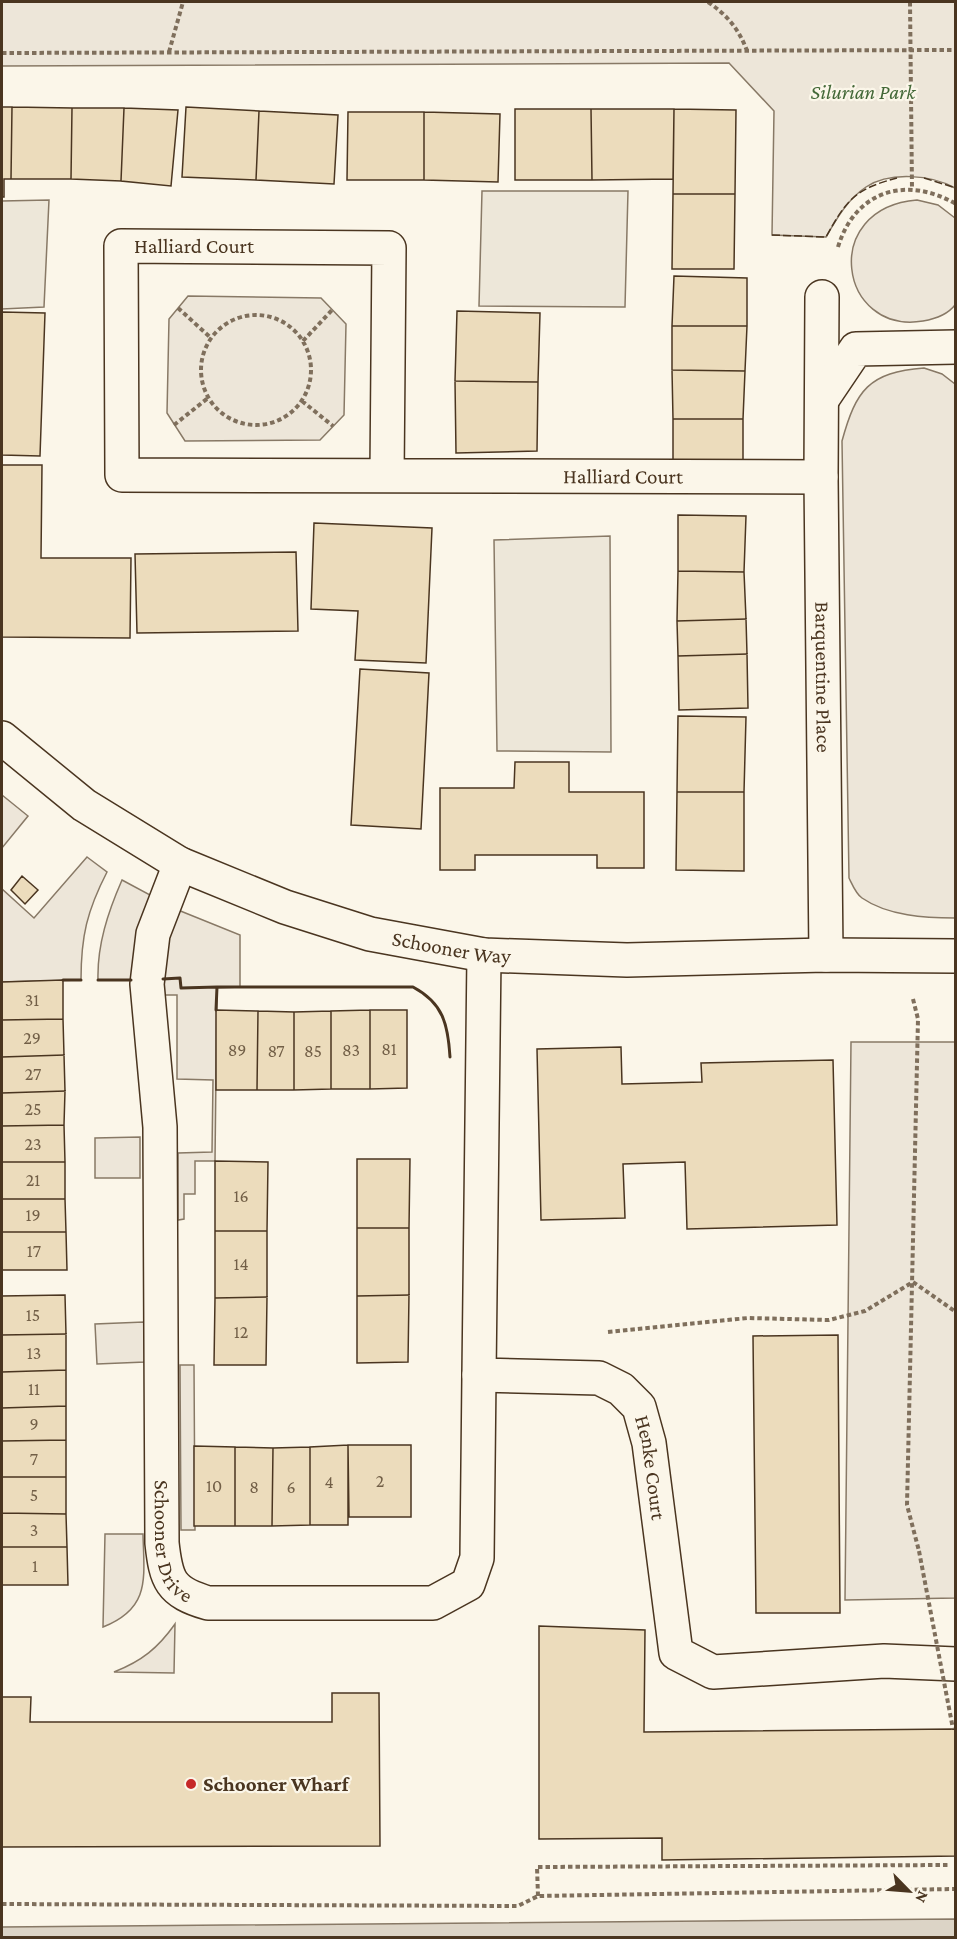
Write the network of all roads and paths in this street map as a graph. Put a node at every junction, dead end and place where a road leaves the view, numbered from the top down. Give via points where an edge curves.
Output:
1 (183, 2) edge
2 (708, 2) edge
3 (910, 2) edge
4 (910, 50) junction
5 (956, 50) edge
6 (747, 51) junction
7 (169, 52) junction
8 (2, 53) edge
9 (912, 189) junction
10 (956, 204) edge
11 (838, 247) dead end
12 (822, 297) dead end
13 (178, 308) dead end
14 (332, 310) dead end
15 (212, 338) junction
16 (303, 341) junction
17 (956, 347) edge
18 (208, 398) junction
19 (823, 398) junction
20 (302, 401) junction
21 (174, 425) dead end
22 (333, 426) dead end
23 (387, 476) junction
24 (820, 477) junction
25 (2, 738) edge
26 (180, 864) junction
27 (484, 955) junction
28 (826, 955) junction
29 (905, 956) junction
30 (956, 956) edge
31 (913, 1282) junction
32 (956, 1312) edge
33 (608, 1332) dead end
34 (479, 1375) junction
35 (956, 1664) edge
36 (953, 1729) dead end
37 (956, 1865) edge
38 (956, 1889) edge
39 (538, 1896) junction
40 (2, 1904) edge

1 - 7 path
2 - 6 path via 741,32
3 - 4 path
4 - 5 path
4 - 6 path
4 - 9 path
6 - 7 path
7 - 8 path
9 - 10 path via 928,190
9 - 11 path via 881,194 864,204 843,229
12 - 19 street, Barquentine Place
13 - 15 path
14 - 16 path
15 - 16 path via 231,320 266,315 284,322
15 - 18 path via 201,363
16 - 20 path via 312,367
17 - 19 street via 856,349
18 - 20 path via 235,422 253,425 288,416
18 - 21 path
19 - 24 street, Barquentine Place
20 - 22 path
23 - 23 street, Halliard Court via 389,248 121,246 122,475
23 - 24 street, Halliard Court
24 - 28 street, Barquentine Place
25 - 26 street, Schooner Way via 84,805
26 - 27 street, Schooner Way via 285,907 370,933
26 - 34 street, Schooner Drive via 153,934 147,984 160,1127 162,1543 172,1585 188,1597 208,1603 433,1603 468,1584 478,1548
27 - 28 street, Schooner Way via 627,960
27 - 34 street
28 - 29 street, Schooner Way
29 - 30 street, Schooner Way
29 - 31 path via 918,1019
31 - 32 path
31 - 33 path via 865,1311 829,1320 748,1318
31 - 36 path, bridge via 907,1505
34 - 35 street, Henke Court via 599,1378 621,1389 639,1407 649,1443 676,1653 713,1672 884,1660
37 - 39 path via 537,1868
38 - 39 path
39 - 40 path via 518,1906

